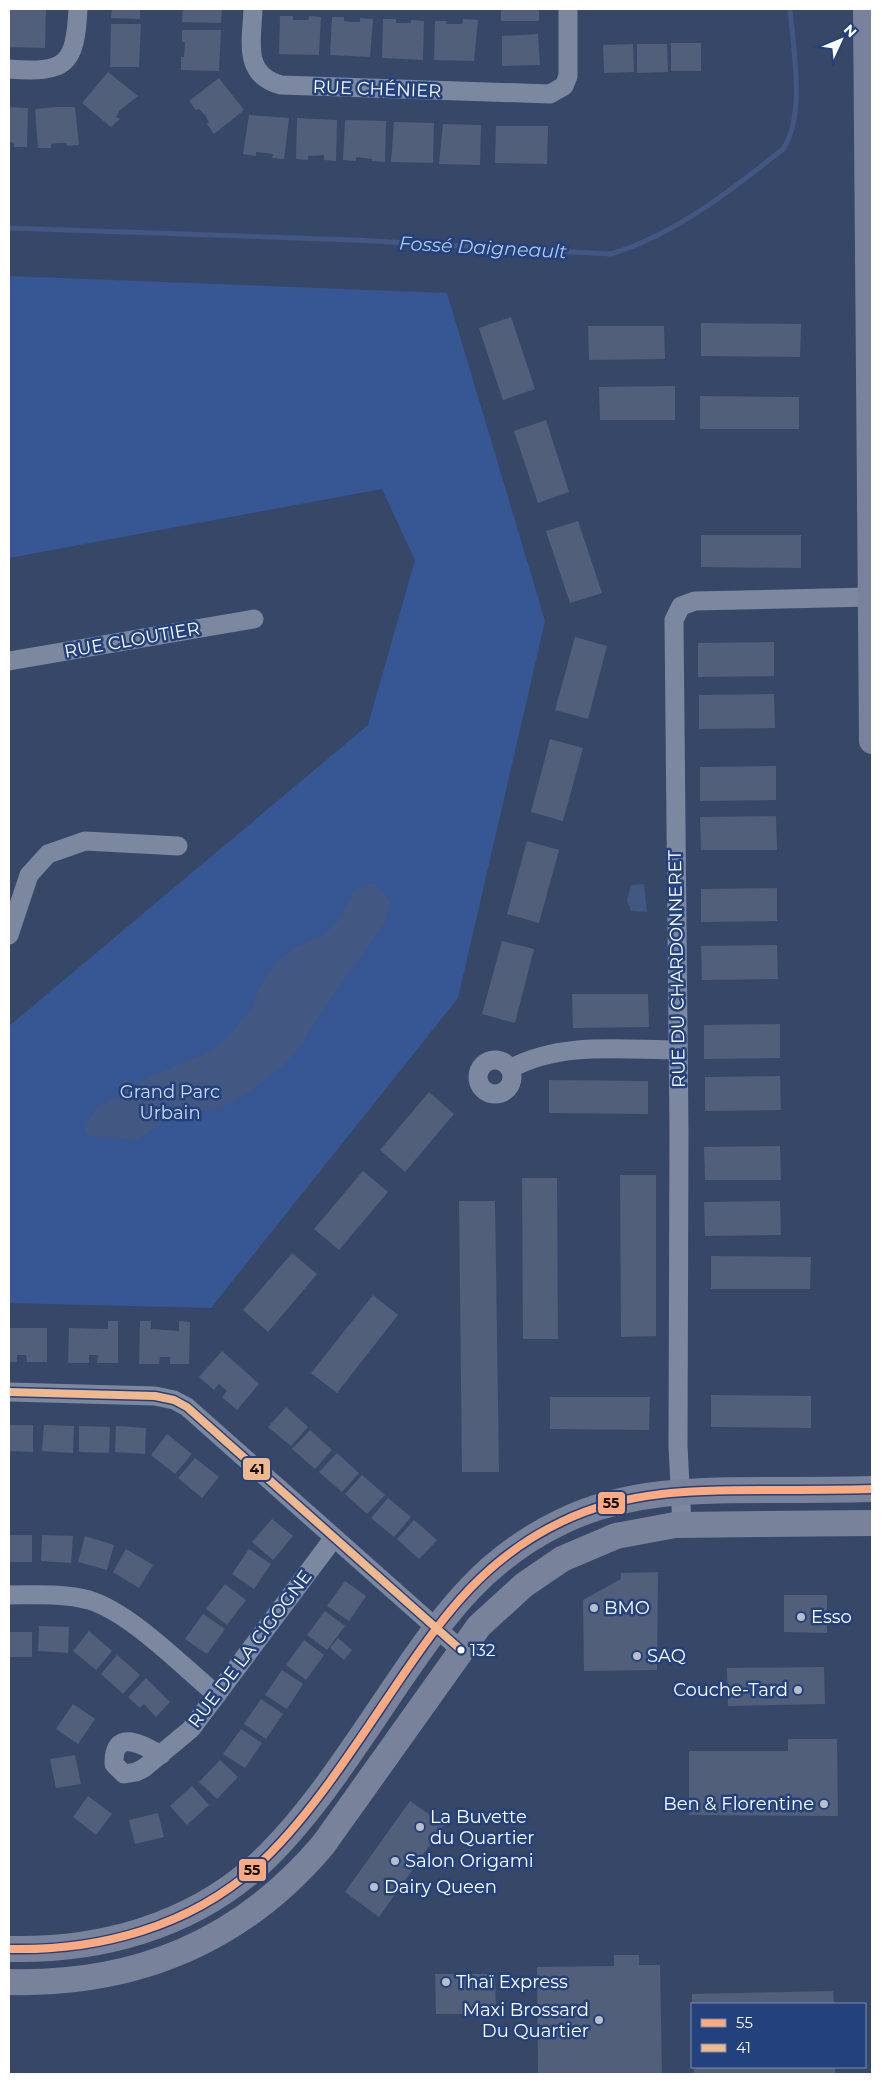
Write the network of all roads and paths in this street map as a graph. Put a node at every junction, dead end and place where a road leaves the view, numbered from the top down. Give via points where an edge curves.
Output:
1 (78, 9) edge
2 (253, 9) edge
3 (568, 9) edge
4 (866, 9) edge
5 (9, 69) edge
6 (870, 257) edge
7 (870, 598) junction
8 (254, 619) dead end
9 (9, 661) edge
10 (872, 741) edge
11 (178, 846) dead end
12 (9, 935) edge
13 (678, 1050) junction
14 (510, 1068) dead end
15 (9, 1392) edge
16 (872, 1489) edge
17 (680, 1491) junction
18 (872, 1523) edge
19 (682, 1525) junction
20 (333, 1539) junction
21 (9, 1595) edge
22 (436, 1628) junction
23 (462, 1650) junction
24 (217, 1695) junction
25 (161, 1755) dead end
26 (9, 1949) edge
27 (9, 1982) edge

1 - 5 street via 76,41 63,62 40,71
2 - 3 street, RUE CHÉNIER via 252,63 261,76 281,86 550,94 564,86 568,76
4 - 6 main road
6 - 7 main road
7 - 10 main road
7 - 13 street, RUE DU CHARDONNERET via 695,601 681,606 676,613
8 - 9 street, RUE CLOUTIER
11 - 12 street via 85,840 48,854 29,876
13 - 14 street via 561,1051 534,1057
13 - 17 street, RUE DU CHARDONNERET
15 - 20 street via 155,1396 174,1400 187,1407
16 - 17 main road
17 - 19 street, RUE DU CHARDONNERET
17 - 22 main road via 601,1506 546,1529 481,1576
18 - 19 main road
19 - 23 main road via 616,1536 562,1559 513,1593 479,1626
20 - 22 street
20 - 24 street, RUE DE LA CIGOGNE
21 - 24 street via 65,1596 89,1600 113,1611
22 - 23 street
22 - 26 main road via 298,1822 268,1856 242,1878 194,1909 139,1932 79,1946
23 - 27 main road via 322,1845 297,1874 256,1910 201,1944 131,1970 75,1981
24 - 25 street, RUE DE LA CIGOGNE via 191,1729

